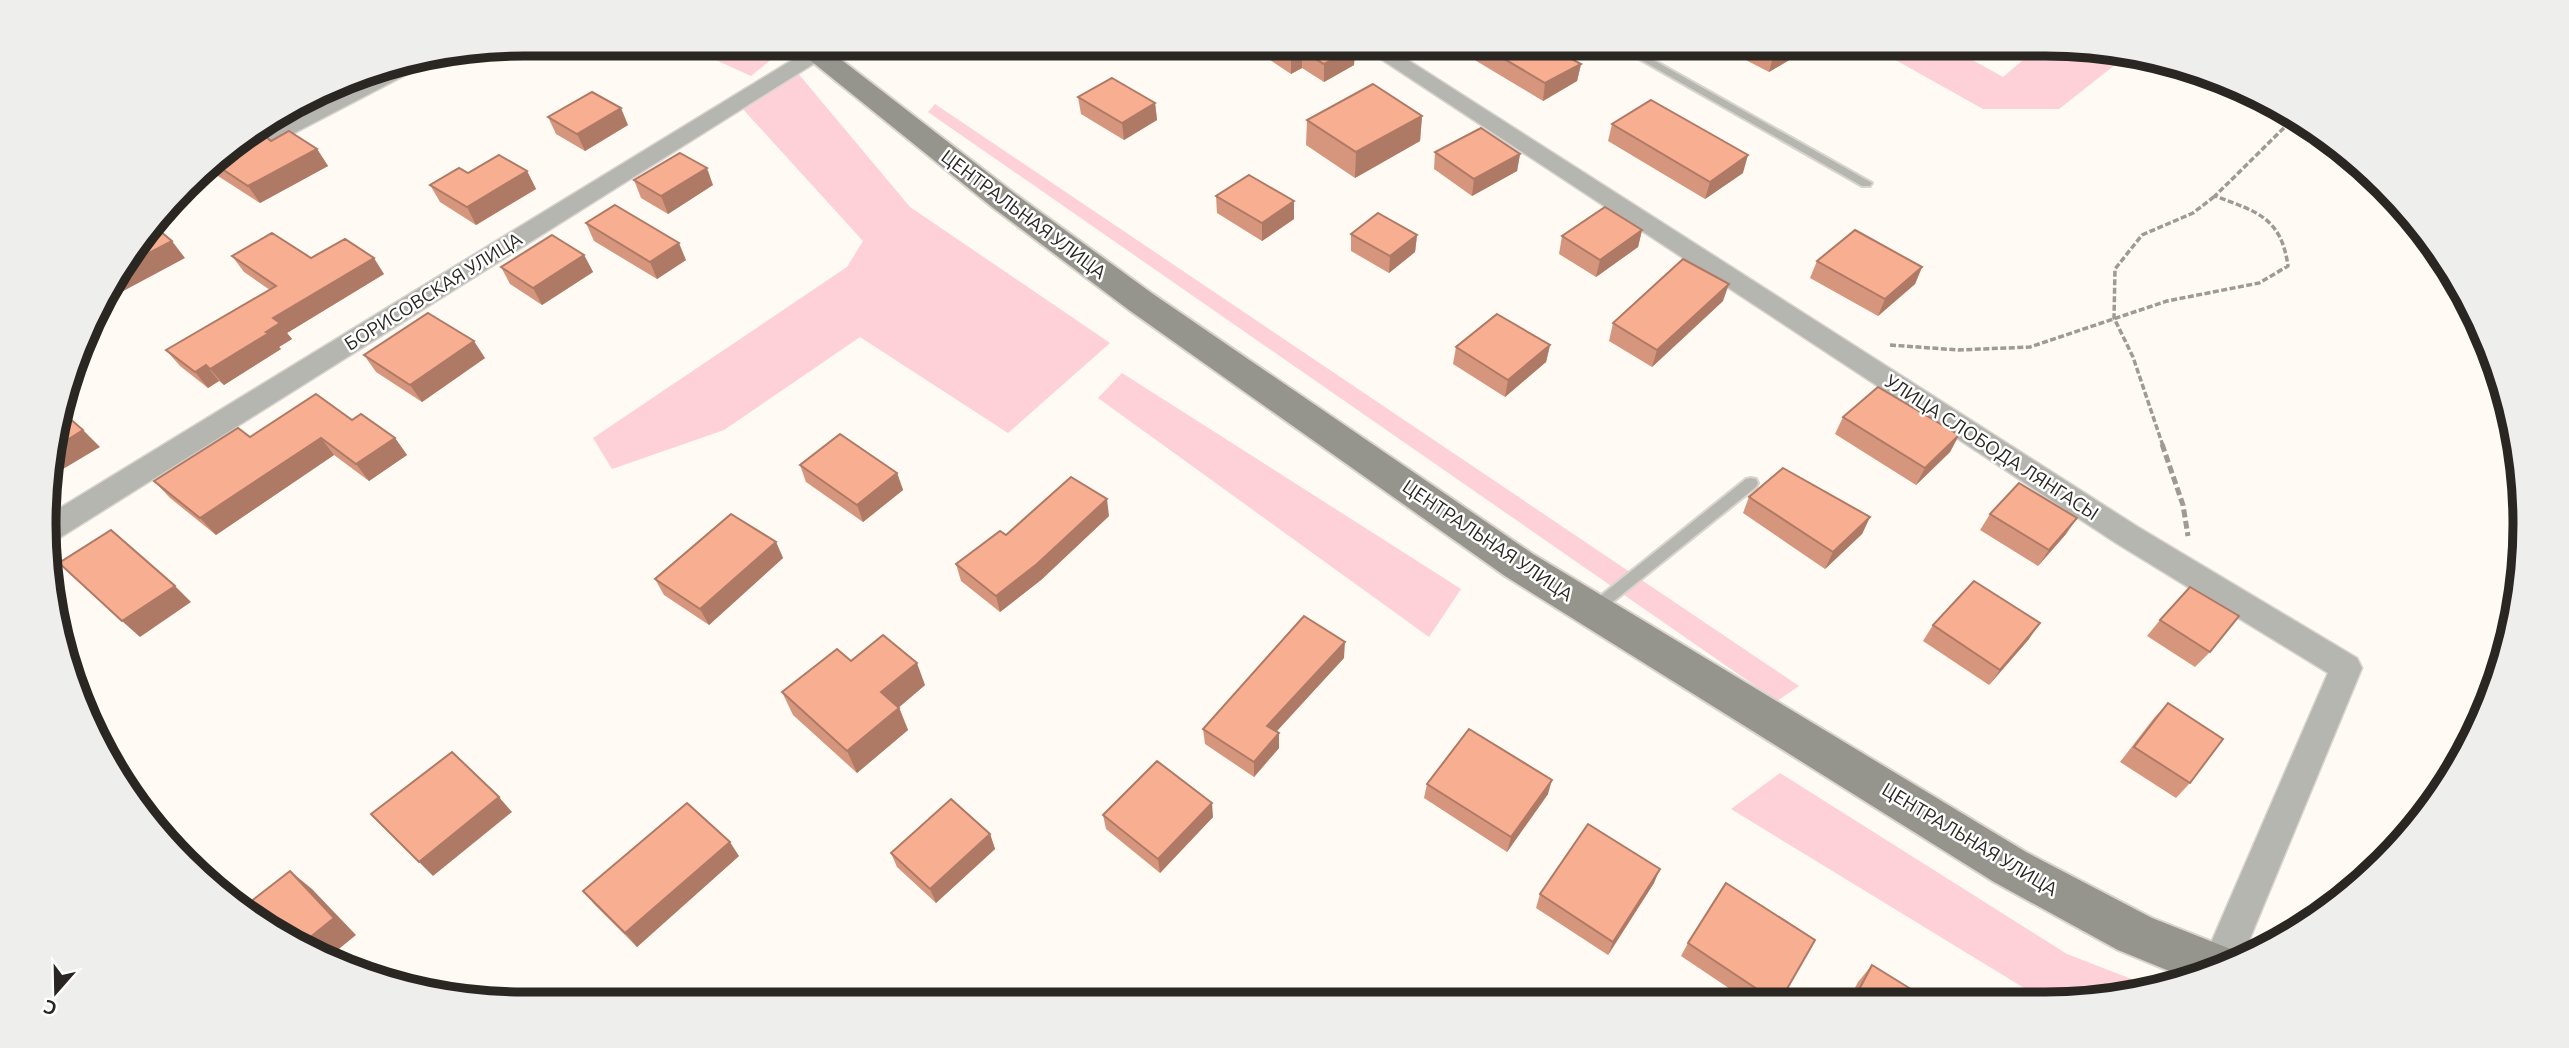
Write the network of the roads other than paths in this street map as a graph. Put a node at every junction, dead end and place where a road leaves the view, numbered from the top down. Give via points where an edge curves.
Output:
1 (797, 56) edge
2 (820, 56) edge
3 (1388, 56) edge
4 (1639, 56) edge
5 (380, 79) edge
6 (241, 152) edge
7 (1866, 183) dead end
8 (1751, 483) dead end
9 (56, 525) edge
10 (1593, 610) junction
11 (2222, 957) edge
12 (2207, 963) edge

1 - 9 street, БОРИСОВСКАЯ УЛИЦА
2 - 10 street, ЦЕНТРАЛЬНАЯ УЛИЦА via 1141,302 1520,565
3 - 11 street, УЛИЦА СЛОБОДА ЛЯНГАСЫ via 2193,575 2346,667
4 - 7 lane
5 - 6 street
8 - 10 lane
10 - 12 street, ЦЕНТРАЛЬНАЯ УЛИЦА via 2010,867 2135,934

